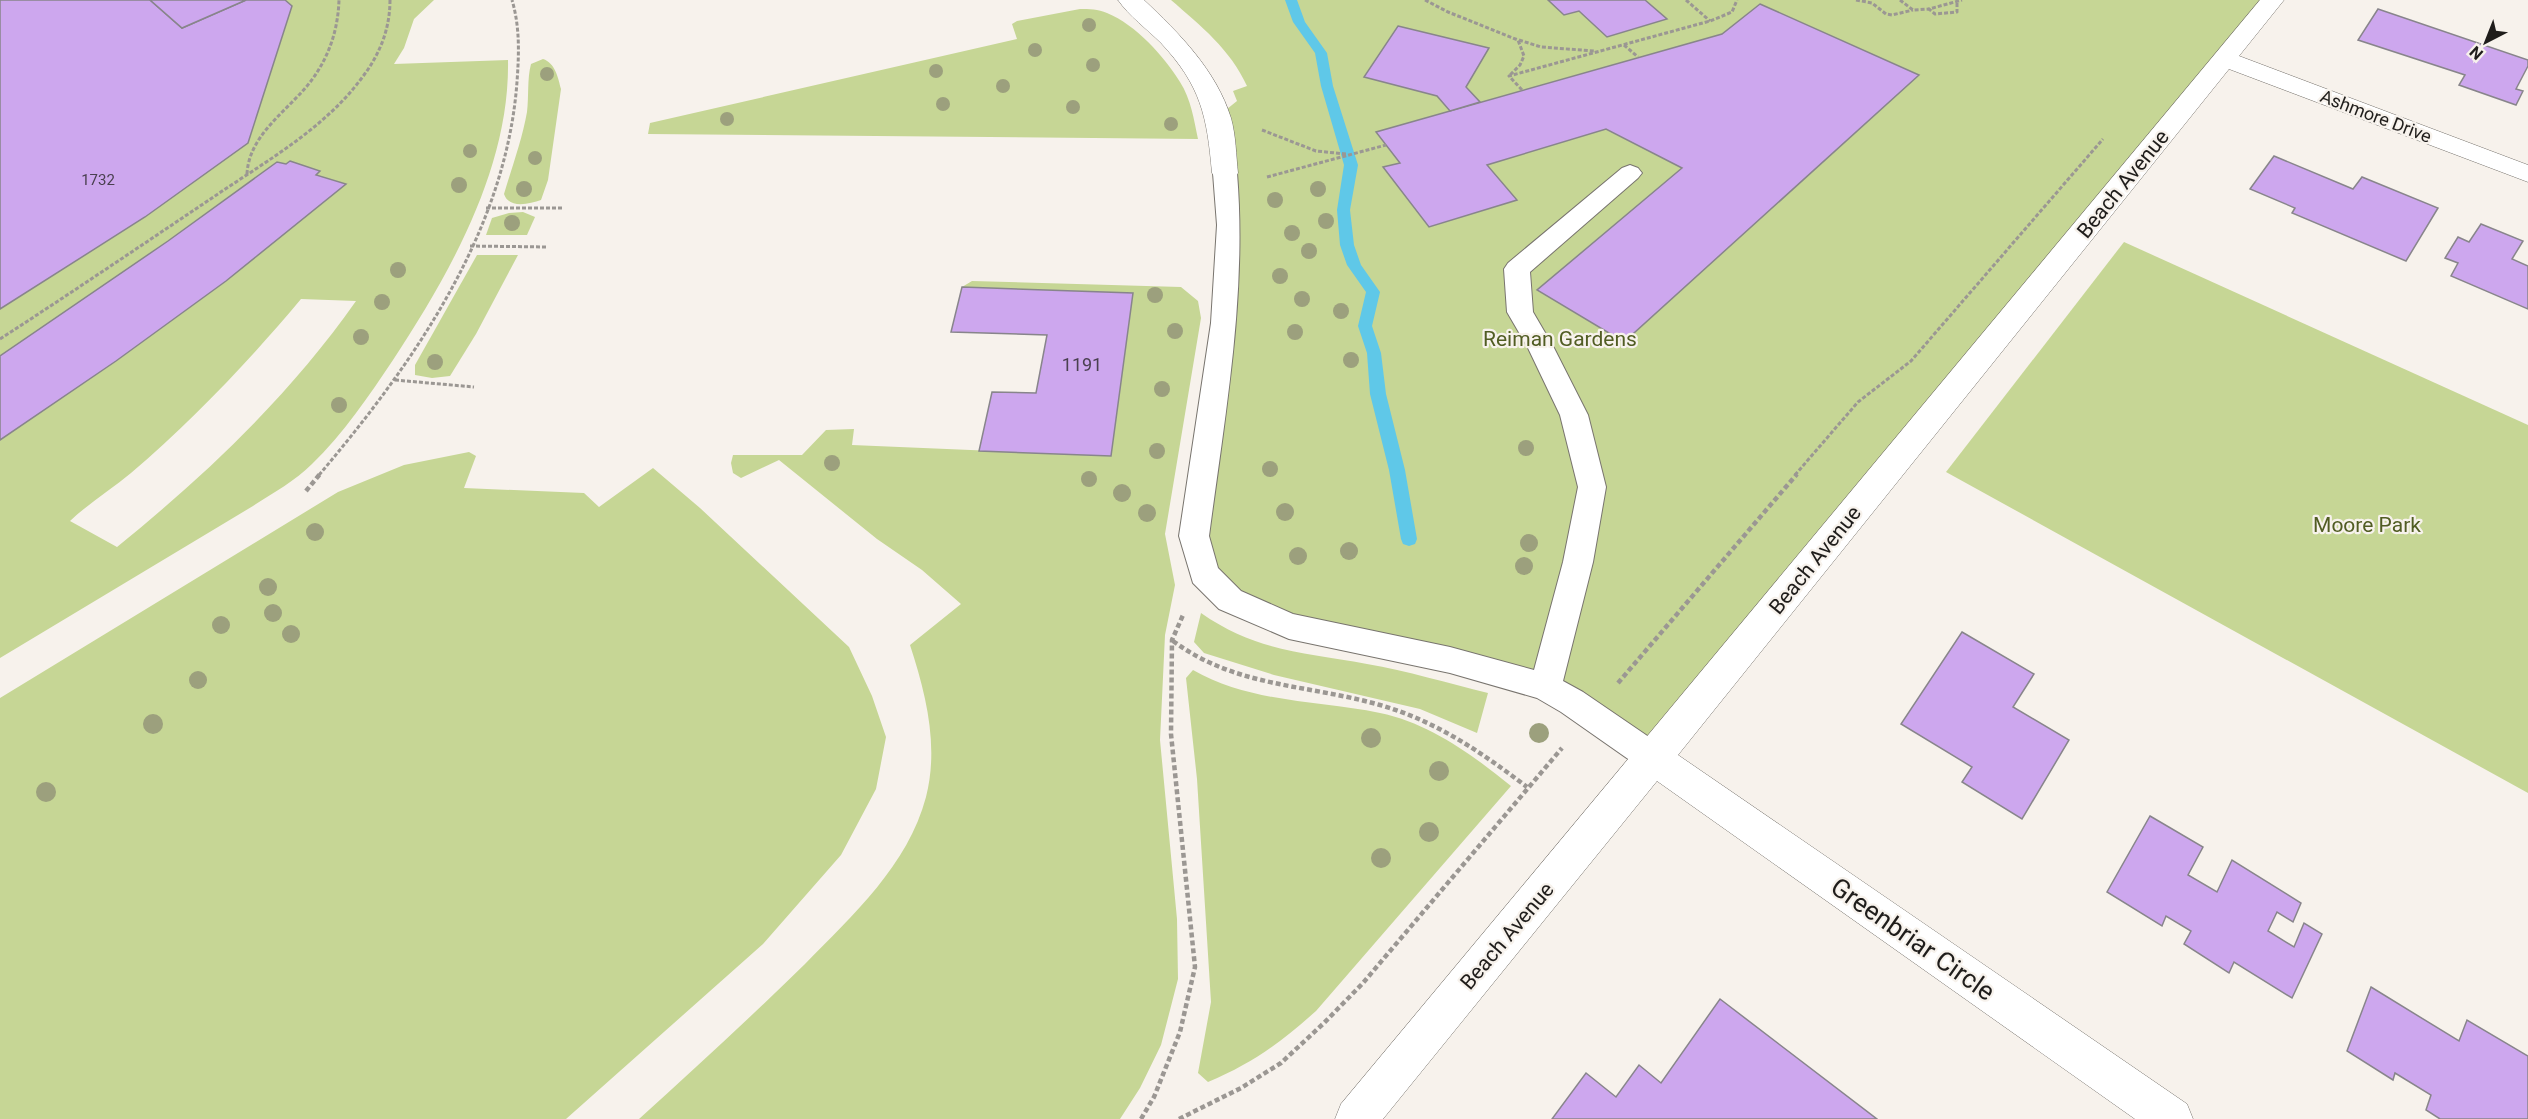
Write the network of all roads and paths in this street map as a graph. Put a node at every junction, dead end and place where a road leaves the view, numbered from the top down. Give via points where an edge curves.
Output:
1 (339, 0) edge
2 (390, 0) edge
3 (512, 0) edge
4 (1130, 0) edge
5 (1425, 0) edge
6 (1686, 0) edge
7 (1737, 0) edge
8 (1856, 0) edge
9 (1900, 0) edge
10 (1962, 0) edge
11 (2272, 0) edge
12 (1957, 3) junction
13 (1929, 9) junction
14 (1913, 10) junction
15 (1710, 21) junction
16 (1518, 39) junction
17 (1623, 45) junction
18 (1598, 52) junction
19 (1638, 57) dead end
20 (2225, 59) junction
21 (1509, 76) junction
22 (1522, 90) dead end
23 (1259, 129) dead end
24 (2106, 135) dead end
25 (1386, 145) dead end
26 (1350, 155) junction
27 (1307, 167) dead end
28 (1225, 173) joint
29 (1630, 173) dead end
30 (247, 174) junction
31 (2528, 174) edge
32 (486, 208) junction
33 (563, 208) dead end
34 (470, 246) junction
35 (548, 247) dead end
36 (0, 339) edge
37 (395, 380) junction
38 (474, 387) dead end
39 (306, 491) dead end
40 (1204, 574) junction
41 (1172, 640) junction
42 (1545, 687) junction
43 (1590, 715) junction
44 (1653, 758) junction
45 (1527, 787) junction
46 (1141, 1119) edge
47 (1179, 1119) edge
48 (1356, 1119) edge
49 (2172, 1119) edge

1 - 30 path via 334,34 325,58 311,81 251,150
2 - 30 path via 385,34 374,61 347,94 315,124
3 - 32 path via 518,18 518,84 512,125
4 - 28 street via 1184,53 1202,80 1217,117
5 - 16 path via 1441,11
6 - 15 path
7 - 15 path via 1732,12
8 - 14 path via 1872,3 1892,15
9 - 14 path
10 - 12 path
11 - 20 street, Beach Avenue
12 - 13 path
12 - 13 path via 1958,12 1935,14
13 - 14 path
15 - 17 path
16 - 18 path via 1541,47
16 - 21 path via 1524,56
17 - 18 path
17 - 19 path
18 - 21 path
20 - 31 street, Ashmore Drive
20 - 44 street, Beach Avenue
21 - 22 path
23 - 26 path via 1302,147
24 - 43 path via 1911,361 1858,402
25 - 26 path
26 - 27 path
28 - 40 lane via 1229,225 1224,323 1194,536
29 - 42 lane via 1517,269 1520,312 1574,415 1592,487 1578,562
30 - 36 path
32 - 33 path
32 - 34 path
34 - 35 path
34 - 37 path via 451,290
37 - 38 path
37 - 39 path
40 - 41 path
40 - 42 lane via 1230,600 1289,626 1450,660
41 - 45 path via 1200,659 1232,672 1401,711 1439,726 1474,746
41 - 46 path via 1171,734 1195,967 1180,1032
42 - 43 lane
43 - 44 lane
43 - 45 path
44 - 48 street, Beach Avenue
44 - 49 street, Greenbriar Circle
45 - 47 path via 1363,983 1324,1023 1281,1063

